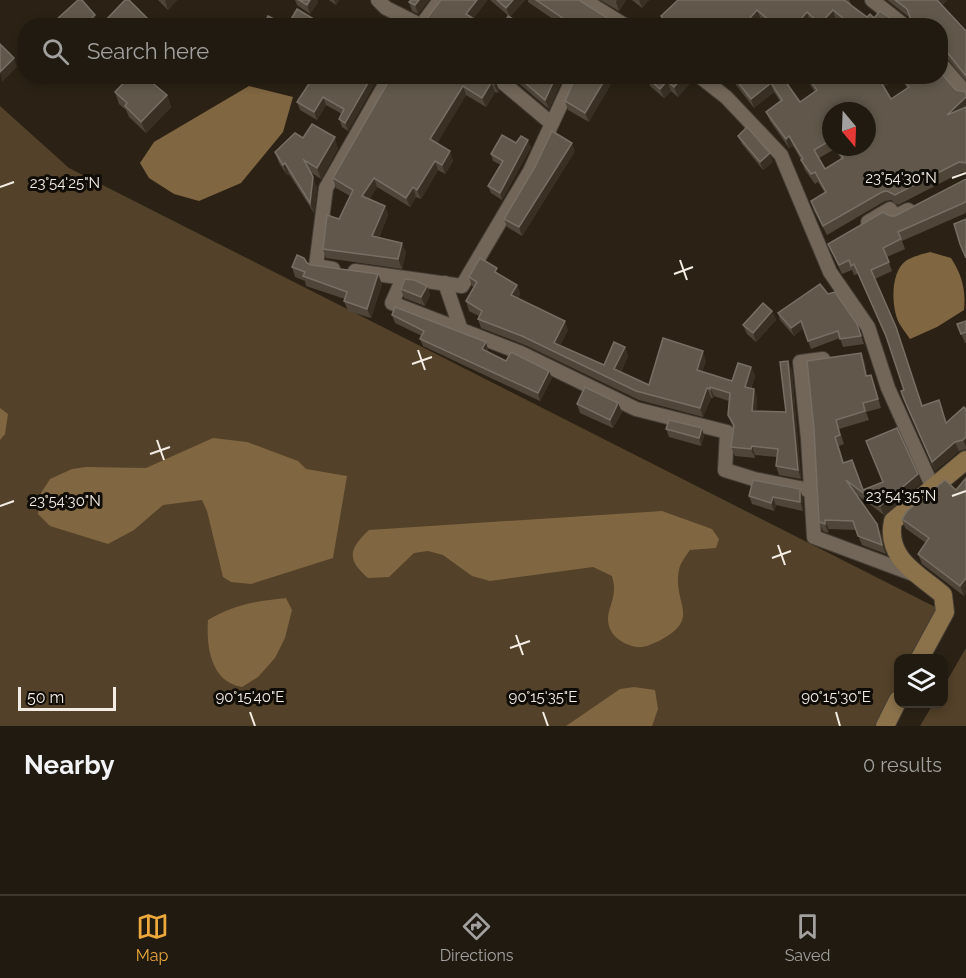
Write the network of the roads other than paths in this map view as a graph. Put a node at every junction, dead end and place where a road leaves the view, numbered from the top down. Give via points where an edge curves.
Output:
1 (440, 0) edge
2 (584, 0) edge
3 (872, 0) edge
4 (386, 3) edge
5 (411, 18) edge
6 (427, 18) edge
7 (601, 18) edge
8 (895, 18) edge
9 (948, 72) edge
10 (385, 84) edge
11 (505, 84) edge
12 (570, 84) edge
13 (709, 84) edge
14 (966, 93) edge
15 (551, 123) junction
16 (925, 201) edge
17 (855, 230) edge
18 (403, 278) junction
19 (445, 283) junction
20 (461, 330) junction
21 (832, 357) edge
22 (966, 460) edge
23 (933, 488) junction
24 (810, 490) junction
25 (915, 575) junction
26 (922, 654) edge
27 (894, 708) edge
28 (885, 726) edge

1 - 6 street
2 - 7 street
3 - 8 street
4 - 5 street
9 - 14 street
10 - 18 street via 326,188 316,266
11 - 15 street
12 - 15 street
13 - 23 street via 781,155 825,247 830,272 868,327 870,352
15 - 19 street via 530,171 462,286
16 - 17 street via 894,217 890,209
18 - 19 street
18 - 20 street via 392,303
19 - 20 street
20 - 24 street via 521,353 636,409 727,432 725,470
21 - 24 street via 800,362
22 - 23 street
23 - 25 street via 893,521 890,533 893,545
24 - 25 street via 814,537
25 - 26 street via 943,595 945,612
27 - 28 street

